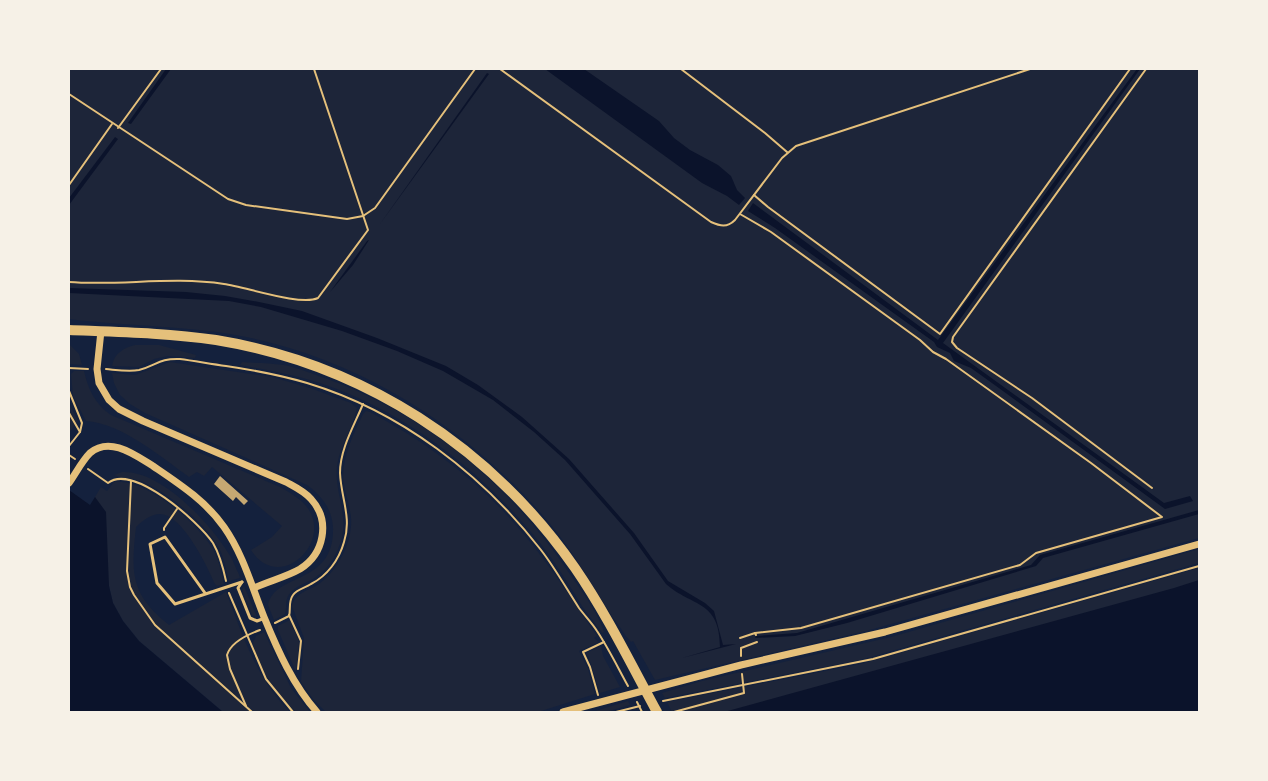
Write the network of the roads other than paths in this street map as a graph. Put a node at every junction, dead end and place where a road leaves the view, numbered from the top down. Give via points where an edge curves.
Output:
1 (69, 330) edge
2 (101, 331) junction
3 (69, 483) edge
4 (1199, 544) edge
5 (254, 588) junction
6 (204, 593) junction
7 (265, 618) junction
8 (317, 712) edge
9 (563, 712) edge
10 (657, 712) edge

1 - 2 main road
2 - 5 street via 97,369 102,389 119,409 286,482 306,493 317,506 323,521 323,534 313,558 300,569
2 - 10 main road via 214,340 277,354 343,376 424,419 483,464 537,518 576,570
3 - 5 street via 82,464 102,446 113,446 142,460 199,500 223,526 239,552
4 - 9 street via 885,632 741,665
5 - 7 street
6 - 6 lane via 175,604 157,582 150,544 165,537
6 - 7 lane via 242,582 238,588 250,618 257,621
7 - 8 street via 296,684

